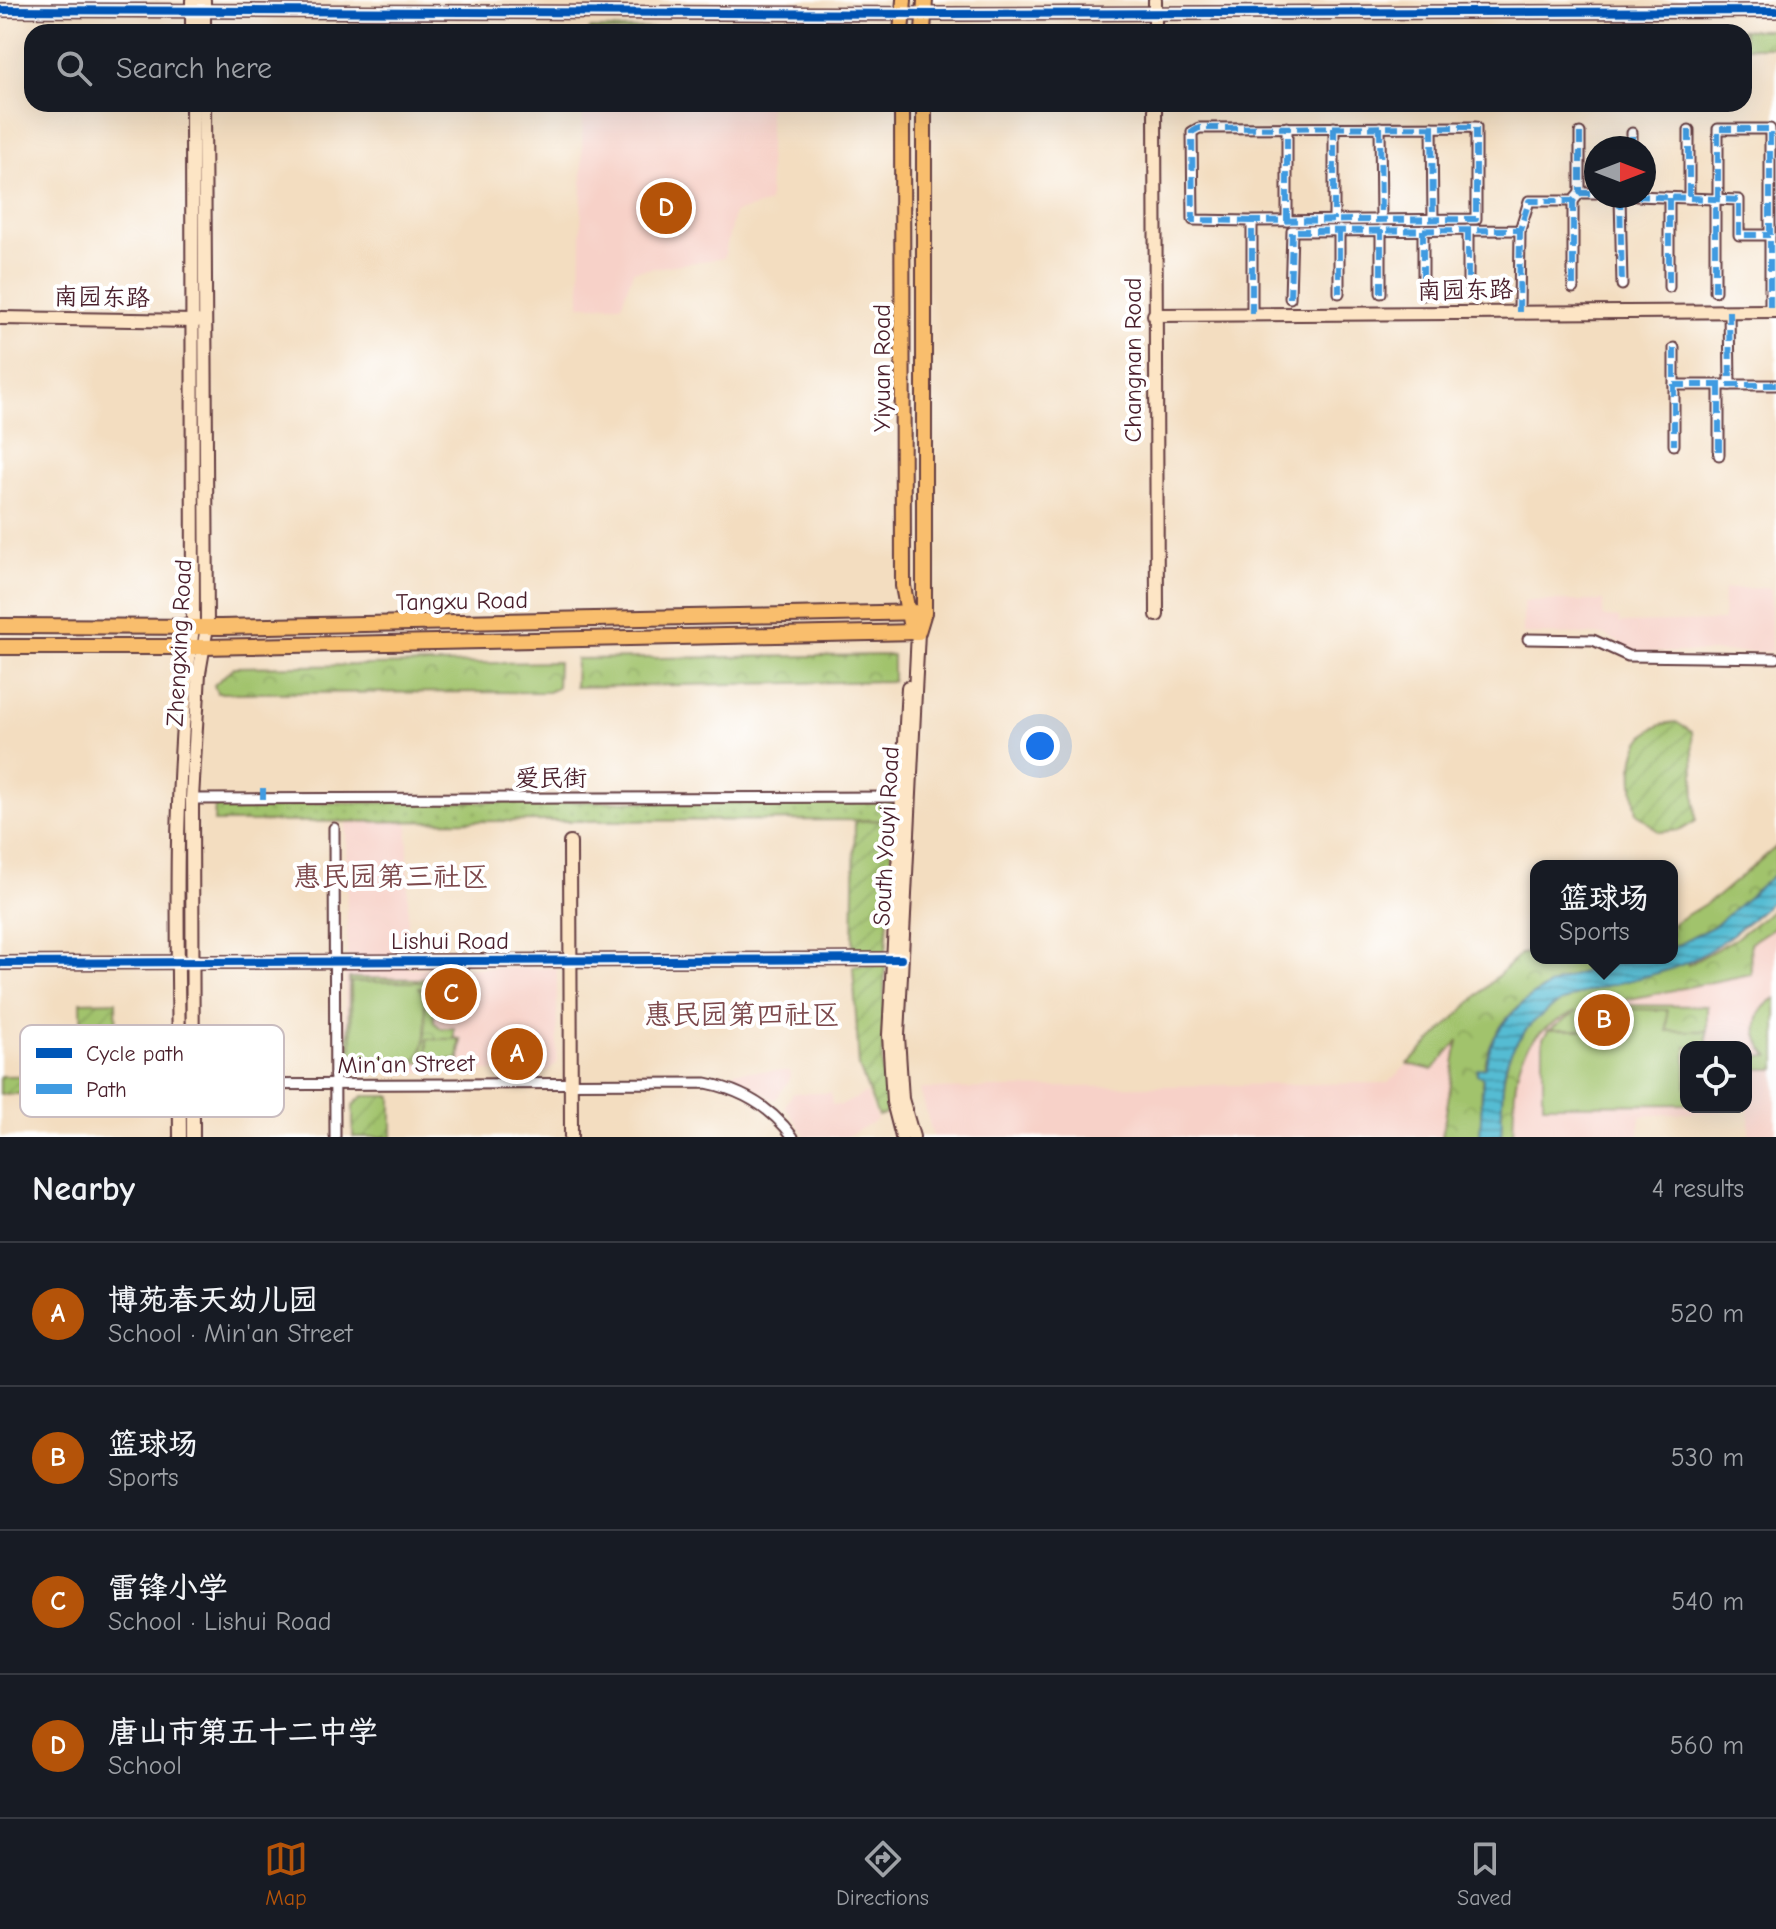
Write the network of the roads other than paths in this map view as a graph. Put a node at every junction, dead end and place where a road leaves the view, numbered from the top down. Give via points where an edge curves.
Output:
1 (1155, 0) edge
2 (198, 5) edge
3 (1528, 5) edge
4 (903, 6) edge
5 (924, 7) edge
6 (0, 10) edge
7 (1776, 11) edge
8 (1155, 14) junction
9 (1155, 24) edge
10 (192, 112) edge
11 (204, 112) edge
12 (902, 112) edge
13 (924, 112) edge
14 (1155, 112) edge
15 (1287, 127) junction
16 (1334, 127) junction
17 (1380, 127) junction
18 (1432, 127) junction
19 (1689, 130) dead end
20 (1580, 133) dead end
21 (1580, 193) junction
22 (1584, 193) edge
23 (1656, 197) edge
24 (1669, 198) junction
25 (1689, 198) junction
26 (1717, 199) junction
27 (1573, 201) junction
28 (1620, 208) edge
29 (1433, 219) junction
30 (1334, 220) junction
31 (1252, 221) junction
32 (1287, 221) junction
33 (1381, 225) junction
34 (1339, 230) junction
35 (1423, 230) junction
36 (1468, 230) junction
37 (1520, 230) junction
38 (1770, 235) junction
39 (1622, 285) dead end
40 (1669, 287) dead end
41 (1573, 288) dead end
42 (1715, 291) dead end
43 (1339, 293) dead end
44 (1381, 293) dead end
45 (1423, 295) dead end
46 (1468, 296) dead end
47 (1290, 298) dead end
48 (1729, 311) junction
49 (1773, 311) edge
50 (1519, 312) junction
51 (1252, 314) junction
52 (1154, 315) junction
53 (0, 318) edge
54 (198, 321) junction
55 (1674, 348) dead end
56 (1674, 385) junction
57 (1724, 385) junction
58 (1776, 385) edge
59 (1674, 445) dead end
60 (1719, 455) dead end
61 (917, 613) junction
62 (1157, 615) dead end
63 (0, 626) edge
64 (200, 627) junction
65 (914, 632) junction
66 (1528, 639) dead end
67 (0, 647) edge
68 (197, 647) junction
69 (1776, 658) edge
70 (263, 788) dead end
71 (907, 797) junction
72 (192, 799) junction
73 (263, 799) junction
74 (334, 828) dead end
75 (570, 843) dead end
76 (896, 959) junction
77 (571, 960) junction
78 (334, 961) junction
79 (185, 962) junction
80 (0, 963) edge
81 (183, 1025) edge
82 (189, 1025) edge
83 (571, 1083) junction
84 (284, 1085) edge
85 (334, 1085) junction
86 (181, 1117) edge
87 (905, 1134) edge
88 (180, 1137) edge
89 (335, 1137) edge
90 (571, 1137) edge
91 (793, 1137) edge

1 - 8 street
2 - 4 street
2 - 6 street
3 - 7 street
3 - 8 street
4 - 5 street
5 - 8 street
8 - 9 street
10 - 54 street, Zhengxing Road
11 - 54 street, Zhengxing Road
12 - 61 main road, Yiyuan Road via 903,586
13 - 61 main road, Yiyuan Road
14 - 52 street, Changnan Road
15 - 16 street
15 - 31 street via 1192,132 1193,220
15 - 32 street
16 - 17 street
16 - 30 street
17 - 18 street
17 - 33 street
18 - 29 street
18 - 29 street via 1476,127 1476,219
19 - 25 street
20 - 21 street
21 - 22 street
21 - 27 street
23 - 24 street
24 - 25 street
24 - 40 street
25 - 26 street
26 - 38 street via 1739,200 1739,235
26 - 38 street via 1718,129 1770,129
26 - 42 street
27 - 37 street via 1529,201
27 - 41 street
28 - 39 street
29 - 33 street
30 - 32 street
30 - 33 street
31 - 32 street
31 - 51 street
33 - 34 street
33 - 35 street
33 - 44 street
34 - 43 street
34 - 47 street via 1290,233
35 - 36 street
35 - 45 street
36 - 37 street
36 - 46 street
37 - 50 street
38 - 49 street
48 - 49 street, 南园东路
48 - 50 street, 南园东路
48 - 57 street
50 - 51 street, 南园东路
51 - 52 street, 南园东路
52 - 62 street, Changnan Road
53 - 54 street, 南园东路
54 - 64 street, Zhengxing Road
55 - 56 street
56 - 57 street
56 - 59 street
57 - 58 street
57 - 60 street
61 - 64 main road, Tangxu Road
61 - 65 main road, Yiyuan Road
63 - 64 main road, Tangxu Road
64 - 68 street, Zhengxing Road
65 - 68 main road, Tangxu Road
65 - 71 street, South Youyi Road
66 - 69 street via 1593,640 1628,656
67 - 68 main road, Tangxu Road
68 - 72 street, Zhengxing Road
68 - 79 street, Zhengxing Road via 178,820
70 - 73 street
71 - 73 street, 爱民街
71 - 76 street, South Youyi Road
72 - 73 street, 爱民街
72 - 79 street, Zhengxing Road
74 - 78 street
75 - 77 street
76 - 77 street, Lishui Road
76 - 87 street, South Youyi Road
77 - 78 street, Lishui Road
77 - 83 street
78 - 79 street, Lishui Road
78 - 85 street
79 - 80 street, Lishui Road
79 - 81 street, Zhengxing Road
79 - 82 street, Zhengxing Road
83 - 85 street, Min'an Street
83 - 90 street
83 - 91 street, Min'an Street via 680,1082 729,1088 772,1114
84 - 85 street, Min'an Street
85 - 89 street
86 - 88 street, Zhengxing Road

